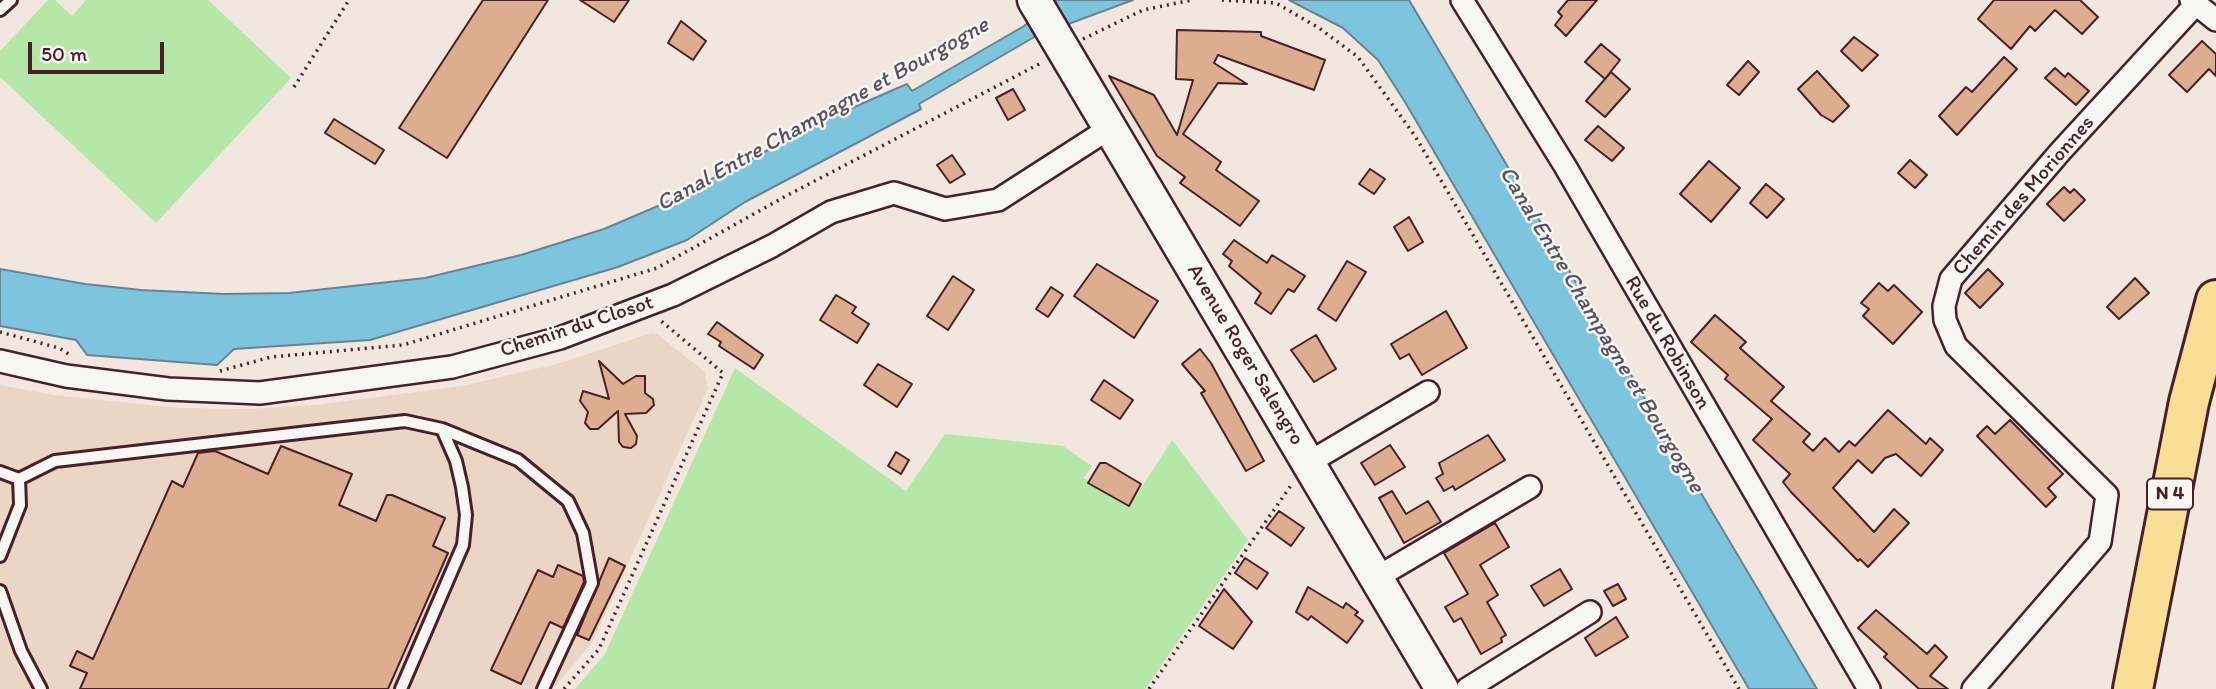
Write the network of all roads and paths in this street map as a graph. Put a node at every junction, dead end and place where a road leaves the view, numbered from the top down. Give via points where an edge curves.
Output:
1 (12, 0) edge
2 (349, 0) edge
3 (1192, 0) edge
4 (1222, 0) edge
5 (1462, 0) edge
6 (2196, 1) edge
7 (0, 10) edge
8 (2216, 20) edge
9 (1051, 29) edge
10 (294, 87) dead end
11 (1110, 128) junction
12 (2216, 300) edge
13 (649, 304) junction
14 (0, 332) edge
15 (0, 361) edge
16 (82, 363) dead end
17 (2216, 372) edge
18 (213, 374) dead end
19 (1428, 392) dead end
20 (442, 429) junction
21 (1308, 463) junction
22 (0, 472) edge
23 (19, 479) junction
24 (1530, 487) dead end
25 (0, 556) edge
26 (1376, 578) junction
27 (0, 591) edge
28 (1590, 612) dead end
29 (41, 689) edge
30 (401, 689) edge
31 (543, 689) edge
32 (564, 689) edge
33 (1149, 689) edge
34 (1442, 689) edge
35 (1467, 689) edge
36 (1739, 689) edge
37 (1869, 689) edge
38 (1973, 689) edge
39 (2133, 689) edge
40 (2149, 689) edge

1 - 7 lane
2 - 10 path
3 - 9 path
4 - 36 path via 1276,3 1358,57 1415,136
5 - 37 street, Rue du Robinson via 1565,166
6 - 8 street
6 - 38 street, Chemin des Morionnes via 1951,279 1945,320 1956,346 2107,495 2100,542
9 - 11 main road, Avenue Roger Salengro
9 - 18 path via 786,196 657,268 403,345 271,357
11 - 13 street, Chemin du Closot via 998,200 945,209 894,193 831,212 772,246
11 - 21 main road, Avenue Roger Salengro
12 - 39 highway, N 4 via 2184,427
13 - 15 street, Chemin du Closot via 560,338 452,366 260,393 168,389 66,376
13 - 32 path via 664,326 723,373 599,649
14 - 16 path via 59,348
17 - 40 highway, N 4
19 - 21 street
20 - 23 lane via 405,421 55,461
20 - 30 lane via 462,487 466,515 463,545
20 - 31 lane via 518,460 568,501 583,533 592,583
21 - 26 main road, Avenue Roger Salengro
21 - 33 path
22 - 23 lane
23 - 25 lane via 20,505
24 - 26 street
26 - 34 main road, Avenue Roger Salengro
27 - 29 lane via 21,651
28 - 35 street

